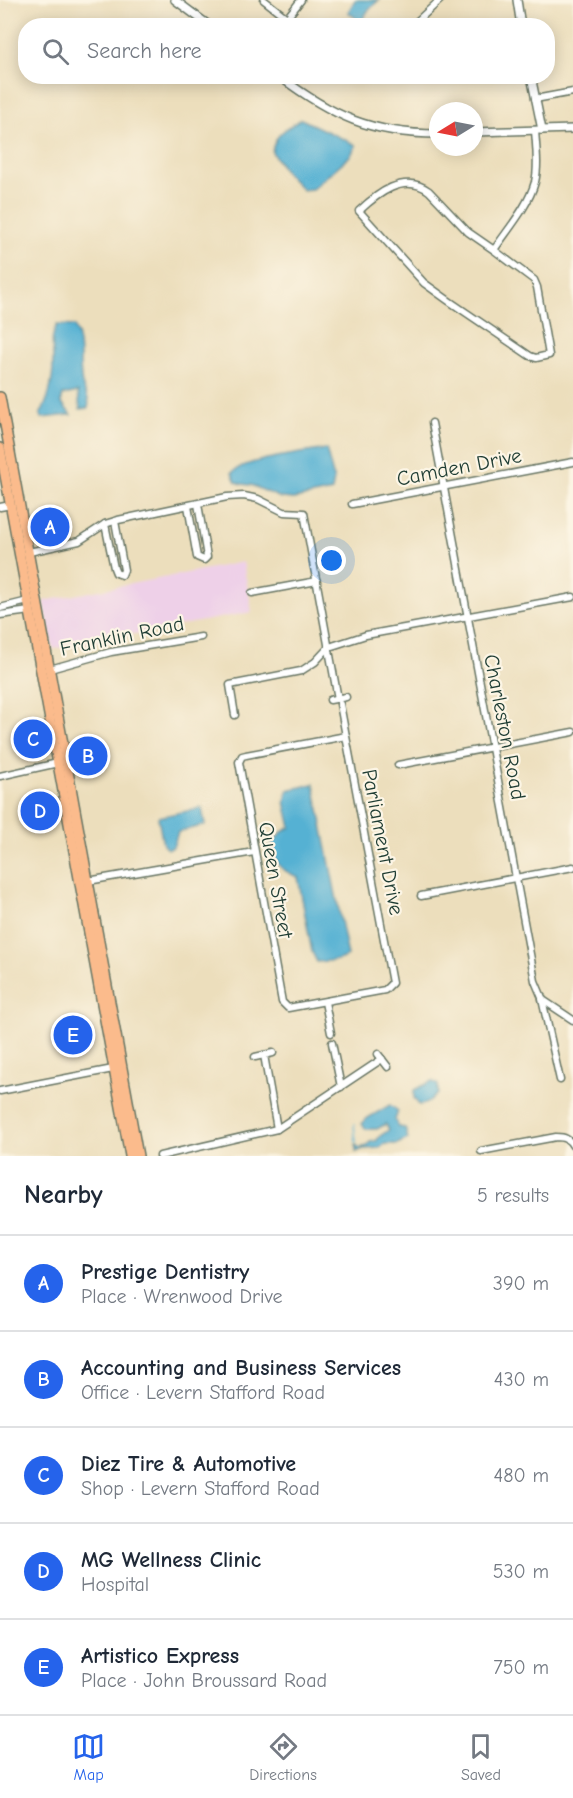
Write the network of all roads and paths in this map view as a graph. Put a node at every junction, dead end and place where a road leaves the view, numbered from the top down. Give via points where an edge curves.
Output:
1 (176, 0) edge
2 (264, 0) edge
3 (301, 0) edge
4 (440, 0) edge
5 (517, 0) edge
6 (200, 18) edge
7 (287, 18) joint
8 (421, 18) edge
9 (520, 18) edge
10 (290, 84) edge
11 (532, 84) edge
12 (573, 92) edge
13 (535, 99) junction
14 (573, 129) edge
15 (538, 130) junction
16 (483, 132) edge
17 (429, 134) edge
18 (495, 250) junction
19 (0, 397) edge
20 (432, 423) dead end
21 (0, 439) edge
22 (0, 448) edge
23 (573, 462) edge
24 (14, 474) junction
25 (444, 486) junction
26 (198, 504) junction
27 (352, 504) dead end
28 (11, 506) junction
29 (188, 506) junction
30 (0, 507) edge
31 (115, 521) junction
32 (105, 524) junction
33 (29, 552) junction
34 (317, 581) junction
35 (252, 593) dead end
36 (573, 597) edge
37 (28, 601) junction
38 (0, 608) edge
39 (30, 611) junction
40 (0, 615) edge
41 (468, 616) junction
42 (38, 635) junction
43 (201, 637) dead end
44 (328, 647) junction
45 (50, 669) junction
46 (53, 687) junction
47 (346, 697) dead end
48 (330, 700) dead end
49 (339, 701) junction
50 (235, 715) dead end
51 (573, 732) edge
52 (346, 735) junction
53 (492, 746) junction
54 (58, 763) junction
55 (398, 765) dead end
56 (0, 776) edge
57 (72, 791) junction
58 (71, 834) junction
59 (254, 852) junction
60 (85, 865) junction
61 (573, 867) edge
62 (517, 878) junction
63 (88, 881) junction
64 (421, 896) dead end
65 (542, 999) junction
66 (325, 1002) junction
67 (573, 1020) edge
68 (331, 1033) dead end
69 (332, 1042) dead end
70 (273, 1053) dead end
71 (264, 1055) junction
72 (255, 1057) dead end
73 (388, 1067) dead end
74 (113, 1069) junction
75 (560, 1080) dead end
76 (341, 1087) junction
77 (0, 1091) edge
78 (128, 1102) junction
79 (277, 1130) junction
80 (573, 1146) edge
81 (481, 1151) dead end
82 (134, 1156) edge
83 (160, 1156) edge

1 - 6 street
2 - 7 street
3 - 7 street
4 - 8 street
5 - 9 street
10 - 17 street via 322,106 358,123
11 - 13 street
12 - 13 street
13 - 15 street
14 - 15 street
15 - 16 street
15 - 18 street via 535,182
18 - 18 street via 534,280 549,355 530,356 448,301 414,273 359,211 386,188 421,186 468,232
19 - 24 main road
20 - 25 street, Charleston Road
21 - 24 main road via 7,467
22 - 28 main road
23 - 25 street, Camden Drive
24 - 33 main road
25 - 27 street, Camden Drive
25 - 41 street, Charleston Road
26 - 29 street
26 - 29 street via 207,557 204,560 197,557
26 - 34 street, Parliament Drive via 244,496 284,512 304,513
28 - 30 street
28 - 33 main road via 17,509
28 - 37 main road
29 - 31 street
31 - 32 street
31 - 32 street via 122,575 114,568
32 - 33 street via 80,541
33 - 45 main road
34 - 35 street
34 - 44 street, Parliament Drive
36 - 41 street
37 - 38 street
37 - 39 main road
37 - 42 main road via 34,608
39 - 40 street
39 - 42 main road
41 - 44 street via 366,635
41 - 53 street, Charleston Road
42 - 46 main road
42 - 54 main road
43 - 45 street, Franklin Road via 111,652
44 - 49 street, Parliament Drive
44 - 50 street via 301,671 230,685
45 - 46 main road
46 - 57 main road
47 - 49 street
48 - 49 street
49 - 52 street, Parliament Drive
51 - 53 street
52 - 59 street, Queen Street via 240,759
52 - 66 street, Parliament Drive via 392,976 391,986 385,990
53 - 55 street
53 - 62 street, Charleston Road
54 - 56 street
54 - 57 main road
54 - 58 main road
57 - 60 main road
58 - 60 main road via 78,857
58 - 74 main road
59 - 63 street
59 - 66 street, Queen Street via 282,1002 292,1008
60 - 63 main road
61 - 62 street
62 - 64 street
62 - 65 street, Charleston Road via 535,981
63 - 78 main road
65 - 67 street
65 - 75 street, Charleston Road
66 - 68 street
69 - 76 street
70 - 71 street
71 - 72 street
71 - 79 street
73 - 76 street via 380,1057
74 - 77 street
74 - 78 main road via 118,1071
74 - 82 main road
76 - 79 street
78 - 82 main road
79 - 83 street
80 - 81 street via 564,1137 556,1137

